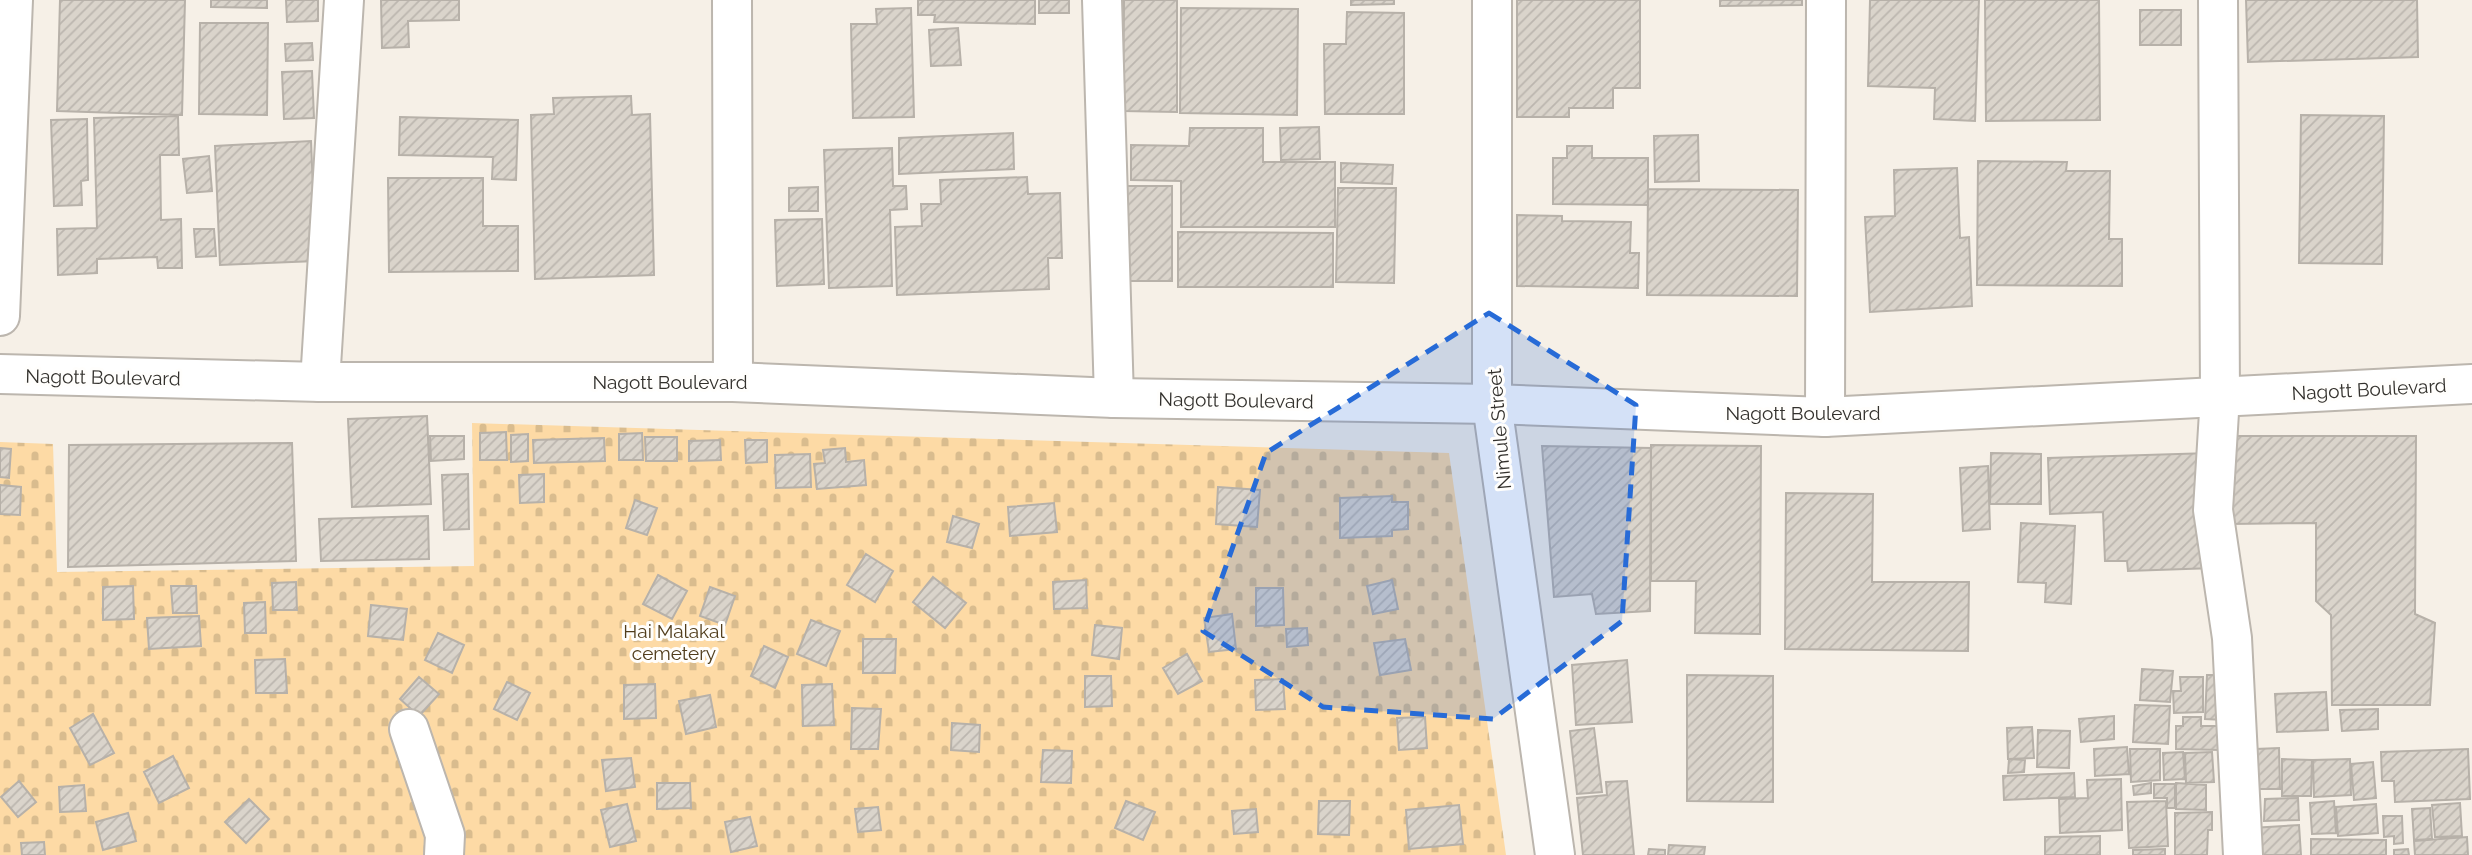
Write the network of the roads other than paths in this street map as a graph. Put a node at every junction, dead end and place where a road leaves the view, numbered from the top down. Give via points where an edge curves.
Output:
1 (13, 0) edge
2 (344, 0) edge
3 (732, 0) edge
4 (1102, 0) edge
5 (1492, 0) edge
6 (1826, 0) edge
7 (2218, 0) edge
8 (0, 316) edge
9 (0, 374) edge
10 (320, 382) junction
11 (733, 382) junction
12 (2472, 384) edge
13 (2220, 396) junction
14 (1114, 398) junction
15 (1493, 404) junction
16 (1825, 417) junction
17 (410, 729) dead end
18 (444, 855) edge
19 (1555, 855) edge
20 (2243, 855) edge

1 - 8 street
2 - 10 street
3 - 11 street
4 - 14 street
5 - 15 street, Nimule Street
6 - 16 street
7 - 13 street
9 - 10 street, Nagott Boulevard
10 - 11 street, Nagott Boulevard
11 - 14 street, Nagott Boulevard
12 - 13 street, Nagott Boulevard
13 - 16 street, Nagott Boulevard
13 - 20 street via 2213,510 2232,638
14 - 15 street, Nagott Boulevard
15 - 16 street, Nagott Boulevard
15 - 19 street, Nimule Street
17 - 18 street via 445,835

